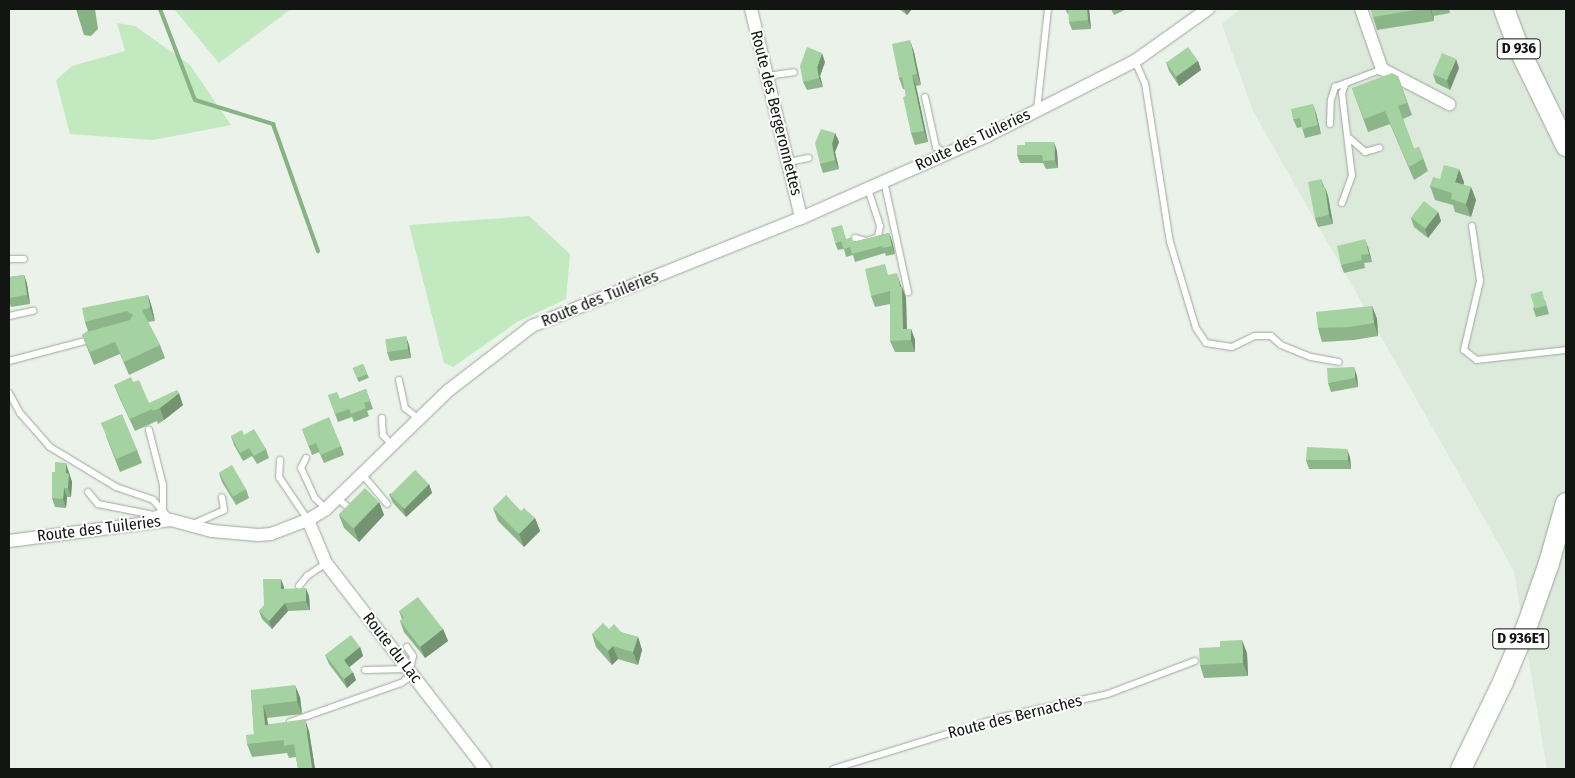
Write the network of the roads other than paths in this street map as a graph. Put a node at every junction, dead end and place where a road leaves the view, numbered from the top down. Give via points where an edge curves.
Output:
1 (751, 9) edge
2 (1048, 9) edge
3 (1208, 9) edge
4 (1361, 9) edge
5 (1504, 9) edge
6 (1135, 61) junction
7 (1382, 69) junction
8 (794, 72) dead end
9 (767, 76) junction
10 (1346, 83) junction
11 (1536, 87) junction
12 (925, 97) dead end
13 (1449, 104) dead end
14 (1037, 110) junction
15 (1330, 124) dead end
16 (1566, 126) edge
17 (1348, 137) junction
18 (1566, 146) edge
19 (1379, 148) dead end
20 (946, 154) junction
21 (809, 158) dead end
22 (788, 162) junction
23 (884, 181) junction
24 (868, 188) junction
25 (1342, 203) dead end
26 (801, 218) junction
27 (1472, 226) dead end
28 (855, 238) dead end
29 (9, 259) edge
30 (24, 259) dead end
31 (908, 292) dead end
32 (33, 311) dead end
33 (9, 316) edge
34 (101, 337) edge
35 (1566, 350) edge
36 (9, 361) edge
37 (1339, 362) dead end
38 (398, 380) dead end
39 (9, 393) edge
40 (382, 418) dead end
41 (419, 419) junction
42 (149, 430) dead end
43 (392, 445) junction
44 (306, 458) dead end
45 (280, 460) dead end
46 (362, 474) junction
47 (88, 492) dead end
48 (222, 497) dead end
49 (337, 498) junction
50 (1566, 503) edge
51 (387, 504) dead end
52 (326, 509) junction
53 (352, 510) edge
54 (167, 516) junction
55 (308, 520) junction
56 (190, 525) junction
57 (9, 541) edge
58 (326, 563) junction
59 (299, 586) edge
60 (407, 647) dead end
61 (1195, 661) dead end
62 (365, 670) dead end
63 (411, 672) junction
64 (279, 724) edge
65 (485, 769) edge
66 (833, 769) edge
67 (1461, 769) edge

1 - 9 street, Route des Bergeronnettes
2 - 14 lane
3 - 6 street, Route des Tuileries
4 - 7 street
5 - 11 main road, D 936
6 - 14 street, Route des Tuileries
6 - 37 lane via 1144,83 1170,242 1196,328 1206,343 1232,347 1256,336 1271,336 1281,345 1311,357
7 - 10 lane
7 - 13 street
8 - 9 lane
9 - 22 street, Route des Bergeronnettes
10 - 15 lane via 1335,86
10 - 17 lane via 1342,93
11 - 16 main road, D 936
11 - 18 main road, D 936
12 - 20 lane via 936,147
14 - 20 street, Route des Tuileries
17 - 19 lane via 1365,152
17 - 25 lane via 1352,176
20 - 23 street, Route des Tuileries
21 - 22 lane
22 - 26 street, Route des Bergeronnettes
23 - 24 street, Route des Tuileries
23 - 31 lane
24 - 26 street, Route des Tuileries
24 - 28 lane via 880,226 878,236 866,242
26 - 41 street, Route des Tuileries via 532,326 449,390
27 - 35 lane via 1480,281 1464,350 1477,360
29 - 30 lane
32 - 33 lane
34 - 36 lane
38 - 41 lane via 405,408
39 - 54 lane via 20,413 50,447 116,486 153,500
40 - 43 lane via 383,435
41 - 43 street, Route des Tuileries
42 - 54 lane
43 - 46 street, Route des Tuileries
44 - 52 lane via 302,468 315,498
45 - 55 lane via 279,478
46 - 49 street, Route des Tuileries
46 - 51 lane
47 - 54 lane via 98,504
48 - 56 lane via 224,510
49 - 52 street, Route des Tuileries
49 - 53 lane
50 - 67 main road, D 936E1 via 1528,623
52 - 55 street, Route des Tuileries
54 - 56 street, Route des Tuileries
54 - 57 street, Route des Tuileries
55 - 56 street, Route des Tuileries via 271,534 258,535 212,531
55 - 58 street, Route du Lac
58 - 59 lane
58 - 63 street, Route du Lac
60 - 63 lane via 414,656
61 - 66 lane, Route des Bernaches via 1108,694 1002,717
62 - 63 lane
63 - 64 lane via 401,683 302,719
63 - 65 street, Route du Lac

